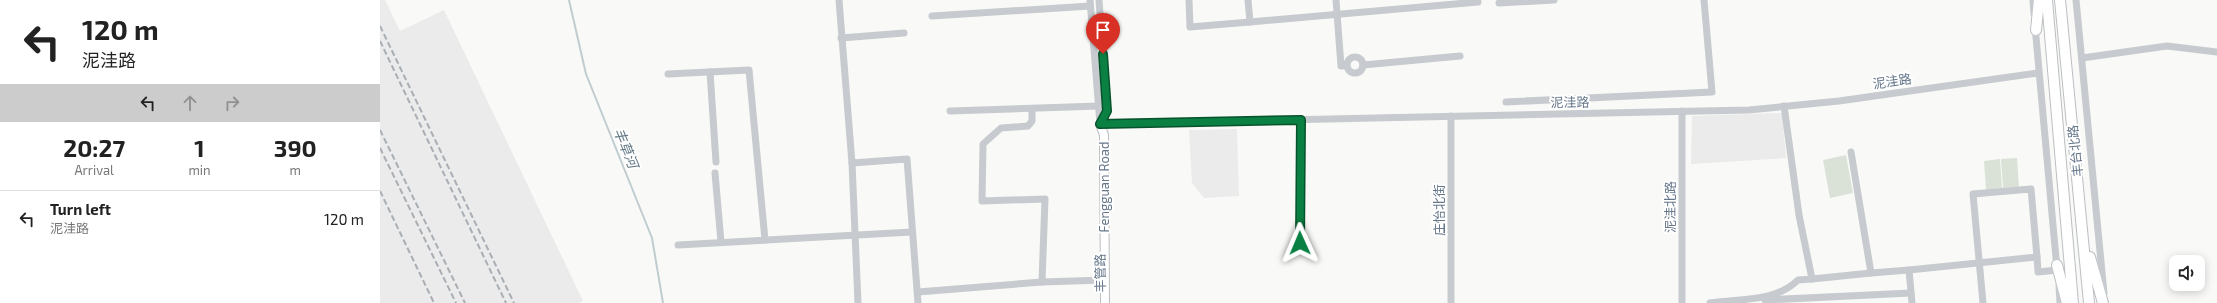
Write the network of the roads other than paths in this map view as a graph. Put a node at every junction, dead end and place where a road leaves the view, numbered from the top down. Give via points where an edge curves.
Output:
1 (838, 0) edge
2 (1098, 0) edge
3 (1189, 0) edge
4 (1248, 0) edge
5 (1336, 0) edge
6 (1554, 0) edge
7 (1704, 0) edge
8 (2033, 0) edge
9 (2039, 0) edge
10 (2047, 0) edge
11 (2062, 0) edge
12 (2076, 0) edge
13 (1478, 2) dead end
14 (1499, 3) dead end
15 (1090, 5) edge
16 (1338, 14) junction
17 (932, 16) dead end
18 (1250, 22) junction
19 (1101, 26) junction
20 (2036, 30) junction
21 (904, 32) dead end
22 (841, 38) junction
23 (2217, 52) edge
24 (1460, 56) dead end
25 (2082, 58) junction
26 (1363, 65) junction
27 (1347, 66) junction
28 (710, 72) junction
29 (2038, 73) junction
30 (668, 74) dead end
31 (1506, 102) dead end
32 (1099, 106) junction
33 (1784, 106) junction
34 (1032, 110) junction
35 (950, 111) dead end
36 (1682, 111) junction
37 (1451, 116) junction
38 (1301, 120) junction
39 (1100, 124) junction
40 (1851, 152) dead end
41 (716, 162) dead end
42 (852, 163) junction
43 (715, 173) dead end
44 (912, 232) junction
45 (2083, 233) junction
46 (856, 234) junction
47 (765, 240) junction
48 (721, 242) junction
49 (1300, 243) dead end
50 (678, 246) dead end
51 (2037, 258) junction
52 (1979, 263) junction
53 (2057, 268) junction
54 (1909, 270) junction
55 (1872, 273) junction
56 (1812, 279) junction
57 (1103, 281) junction
58 (1042, 282) junction
59 (918, 292) junction
60 (1911, 293) junction
61 (1759, 300) junction
62 (1790, 301) edge
63 (858, 303) edge
64 (918, 303) edge
65 (1100, 303) edge
66 (1105, 303) edge
67 (1451, 303) edge
68 (1682, 303) edge
69 (1710, 303) edge
70 (1912, 303) edge
71 (1983, 303) edge
72 (2060, 303) edge
73 (2067, 303) edge
74 (2073, 303) edge
75 (2089, 303) edge
76 (2104, 303) edge

1 - 22 street
2 - 19 street
3 - 18 street via 1190,27
4 - 18 street
5 - 16 street
6 - 14 street
7 - 31 street via 1712,92
8 - 20 street
9 - 20 highway
10 - 74 highway, 丰台北路
11 - 45 highway, 丰台北路 via 2061,13
12 - 25 street, 丰台北路
13 - 16 street
15 - 17 street
15 - 19 street
15 - 32 street, Fengguan Road
16 - 18 street
16 - 27 street via 1341,66
19 - 39 street via 1107,111
20 - 29 street
21 - 22 street
22 - 42 street
23 - 25 street via 2186,46 2167,46
24 - 26 street
25 - 76 street, 丰台北路
26 - 27 street via 1356,73 1350,72
26 - 27 street via 1360,59 1353,57 1348,60
28 - 30 street
28 - 41 street
28 - 47 street via 749,70
29 - 33 street, 泥洼路
29 - 53 street
32 - 34 street
32 - 39 street, Fengguan Road
33 - 36 street, 泥洼路 via 1748,110
33 - 56 street via 1799,215
34 - 35 street
34 - 58 street via 1032,121 1028,126 1001,128 983,144 982,201 1045,198
36 - 37 street, 泥洼路
36 - 68 street, 泥洼北路
37 - 38 street, 泥洼路
37 - 67 street, 庄怡北街
38 - 39 street, 泥洼路
38 - 49 street
39 - 57 main road, 丰管路
40 - 55 street
42 - 44 street via 907,159
42 - 46 street
43 - 48 street
44 - 46 street
44 - 59 street
45 - 75 highway, 丰台北路
45 - 76 highway
46 - 47 street
46 - 63 street
47 - 48 street
48 - 50 street
51 - 52 street
51 - 52 street via 2031,189 1973,194
51 - 53 street via 2038,272
52 - 54 street
52 - 71 street
53 - 72 street
53 - 73 highway
54 - 55 street
54 - 60 street
55 - 56 street
56 - 61 street via 1798,280 1790,288
57 - 58 street
57 - 65 main road, 丰管路
57 - 66 main road
58 - 59 street
59 - 64 street
60 - 62 street
60 - 70 street
61 - 62 street
61 - 69 street

